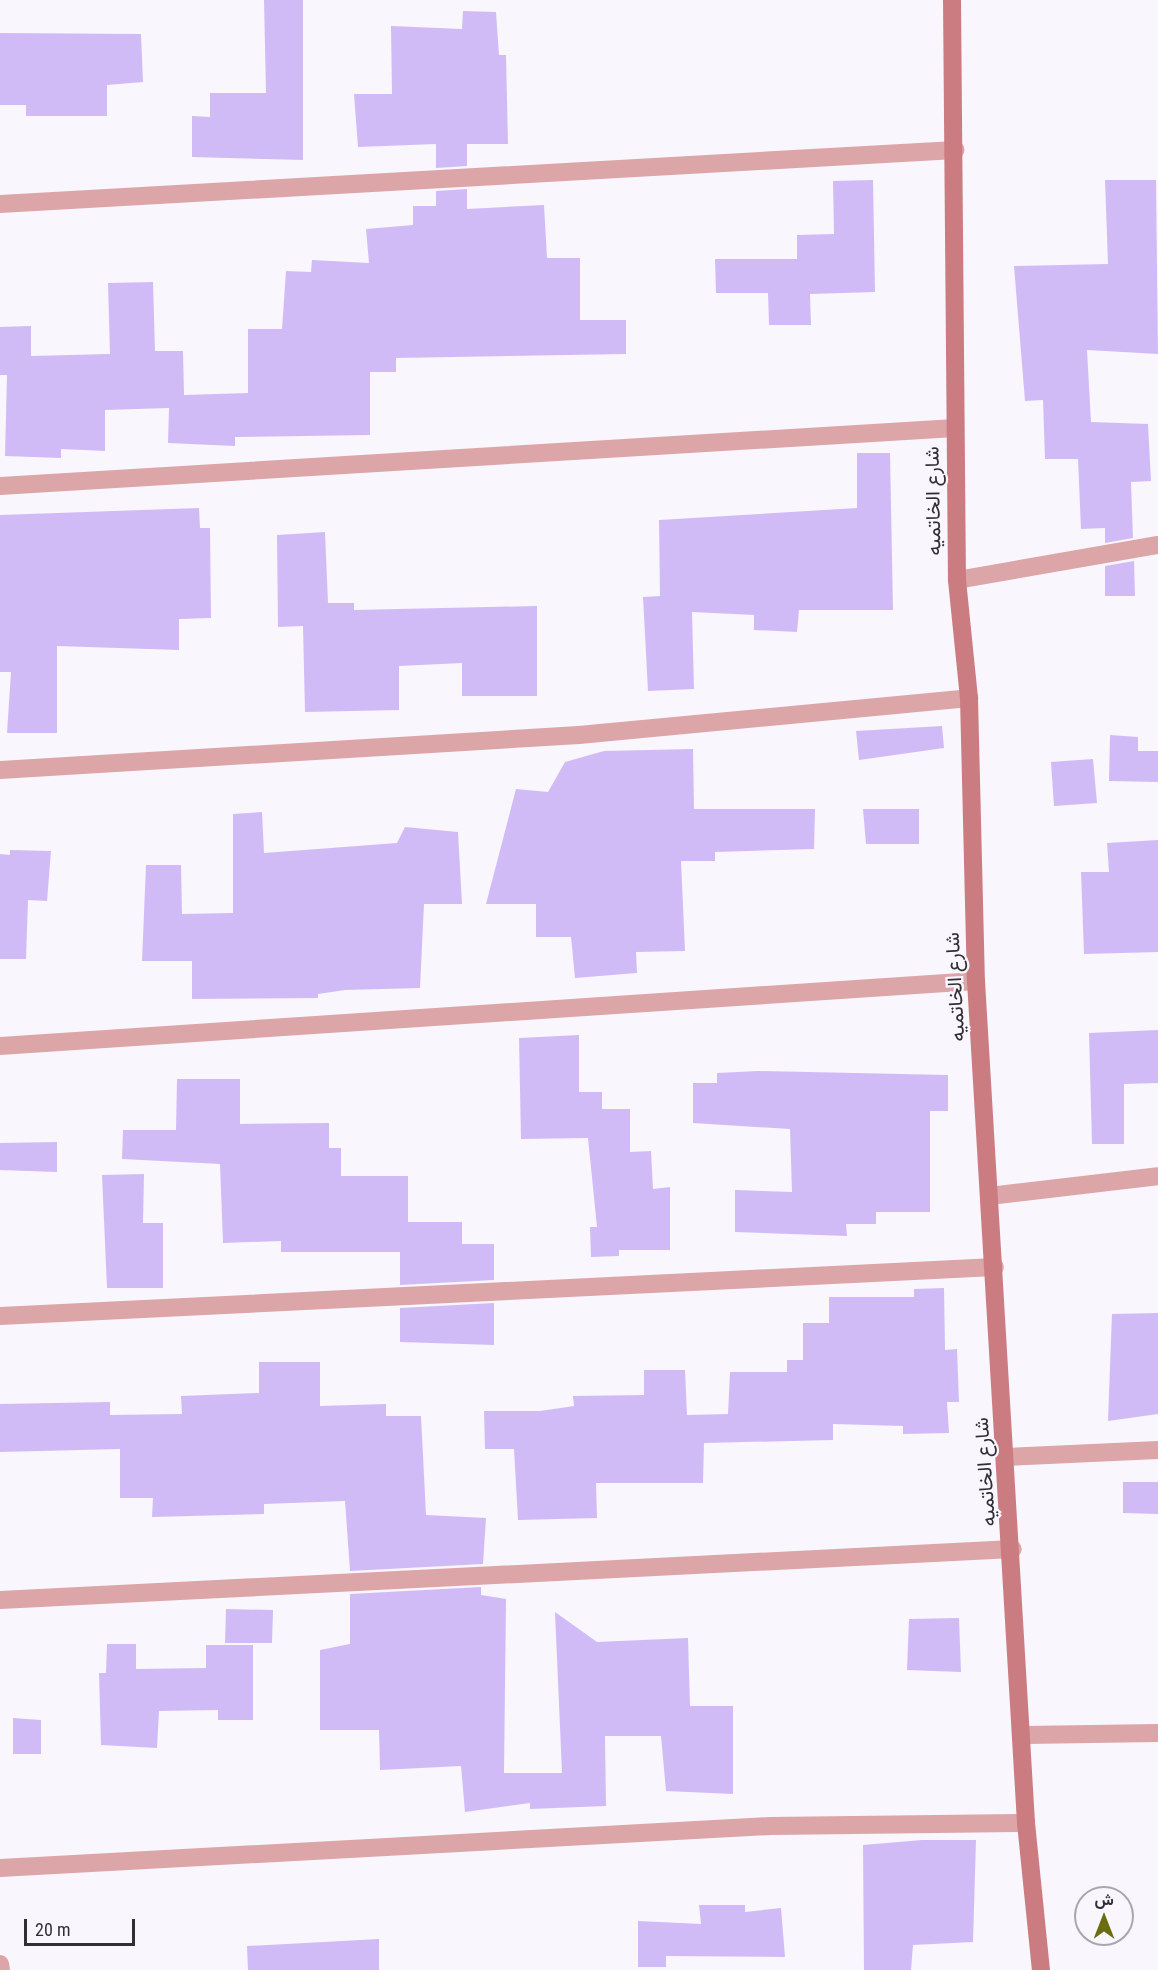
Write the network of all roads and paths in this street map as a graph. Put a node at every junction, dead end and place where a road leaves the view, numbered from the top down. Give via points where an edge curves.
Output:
1 (952, 0) edge
2 (955, 150) junction
3 (0, 204) edge
4 (955, 428) junction
5 (0, 486) edge
6 (1158, 545) edge
7 (957, 580) junction
8 (969, 698) junction
9 (0, 770) edge
10 (976, 981) junction
11 (0, 1046) edge
12 (1158, 1176) edge
13 (989, 1196) junction
14 (995, 1267) junction
15 (0, 1316) edge
16 (1158, 1450) edge
17 (1007, 1457) junction
18 (1013, 1549) junction
19 (0, 1600) edge
20 (1158, 1732) edge
21 (1025, 1735) junction
22 (1026, 1823) junction
23 (0, 1868) edge
24 (0, 1964) edge
25 (1, 1970) edge
26 (1041, 1970) edge

1 - 2 street, شارع الخاتميه
2 - 3 street
2 - 4 street, شارع الخاتميه
4 - 5 street
4 - 7 street, شارع الخاتميه
6 - 7 street
7 - 8 street, شارع الخاتميه
8 - 9 street via 579,735
8 - 10 street, شارع الخاتميه
10 - 11 street
10 - 13 street, شارع الخاتميه
12 - 13 street
13 - 14 street, شارع الخاتميه
14 - 15 street
14 - 17 street, شارع الخاتميه
16 - 17 street
17 - 18 street, شارع الخاتميه
18 - 19 street
18 - 21 street, شارع الخاتميه
20 - 21 street
21 - 22 street, شارع الخاتميه
22 - 23 street via 759,1827
22 - 26 street, شارع الخاتميه
24 - 25 street

